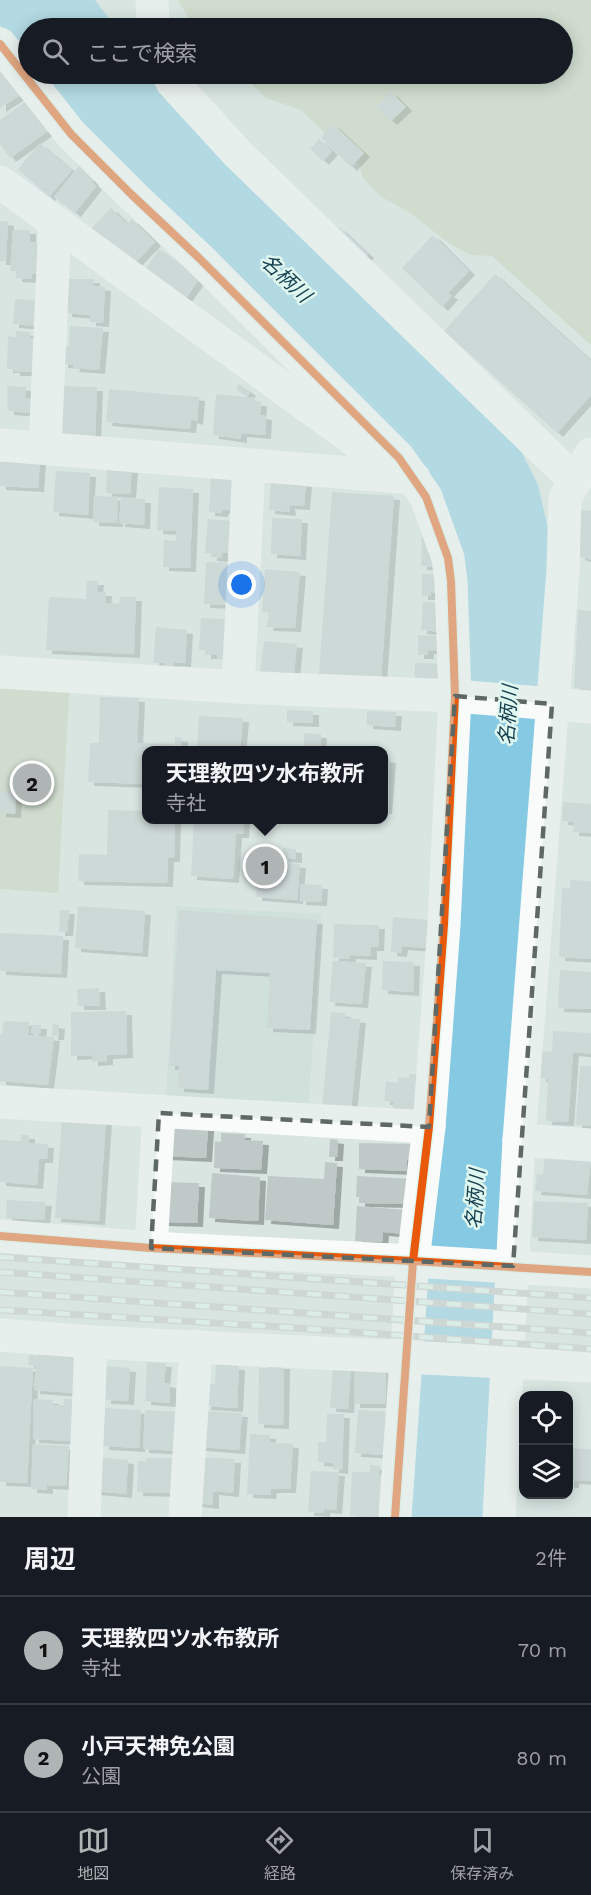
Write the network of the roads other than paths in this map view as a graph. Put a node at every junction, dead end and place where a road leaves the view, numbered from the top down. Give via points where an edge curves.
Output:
1 (152, 0) edge
2 (153, 18) edge
3 (0, 44) edge
4 (18, 67) edge
5 (32, 84) edge
6 (173, 84) edge
7 (0, 182) edge
8 (56, 222) junction
9 (0, 445) edge
10 (45, 448) junction
11 (591, 454) edge
12 (249, 465) junction
13 (414, 478) junction
14 (577, 493) edge
15 (577, 575) edge
16 (0, 672) edge
17 (238, 687) junction
18 (455, 696) junction
19 (552, 704) junction
20 (591, 707) edge
21 (0, 1102) edge
22 (159, 1113) junction
23 (429, 1127) junction
24 (519, 1140) junction
25 (591, 1145) edge
26 (0, 1236) edge
27 (151, 1248) junction
28 (417, 1261) junction
29 (508, 1266) junction
30 (591, 1272) edge
31 (0, 1335) edge
32 (91, 1342) junction
33 (196, 1346) junction
34 (409, 1357) junction
35 (501, 1361) junction
36 (591, 1366) edge
37 (84, 1517) edge
38 (185, 1517) edge
39 (395, 1517) edge
40 (499, 1517) edge

1 - 2 street
3 - 4 street
5 - 13 street via 71,134 200,258 391,450
6 - 14 street
7 - 8 street
8 - 10 street
8 - 13 street via 370,452
9 - 10 street
10 - 12 street
11 - 14 street
12 - 13 street
12 - 17 street
13 - 18 street via 426,497 448,558
14 - 15 street
15 - 19 street
16 - 17 street
17 - 18 street
18 - 19 street
18 - 23 street
19 - 20 street
19 - 24 street
21 - 22 street
22 - 23 street
22 - 27 street
23 - 28 street
24 - 25 street
24 - 29 street
26 - 27 street
27 - 28 street
28 - 29 street
28 - 34 street
29 - 30 street
29 - 35 street
31 - 32 street
32 - 33 street
32 - 37 street
33 - 34 street
33 - 38 street
34 - 35 street
34 - 39 street
35 - 36 street
35 - 40 street

